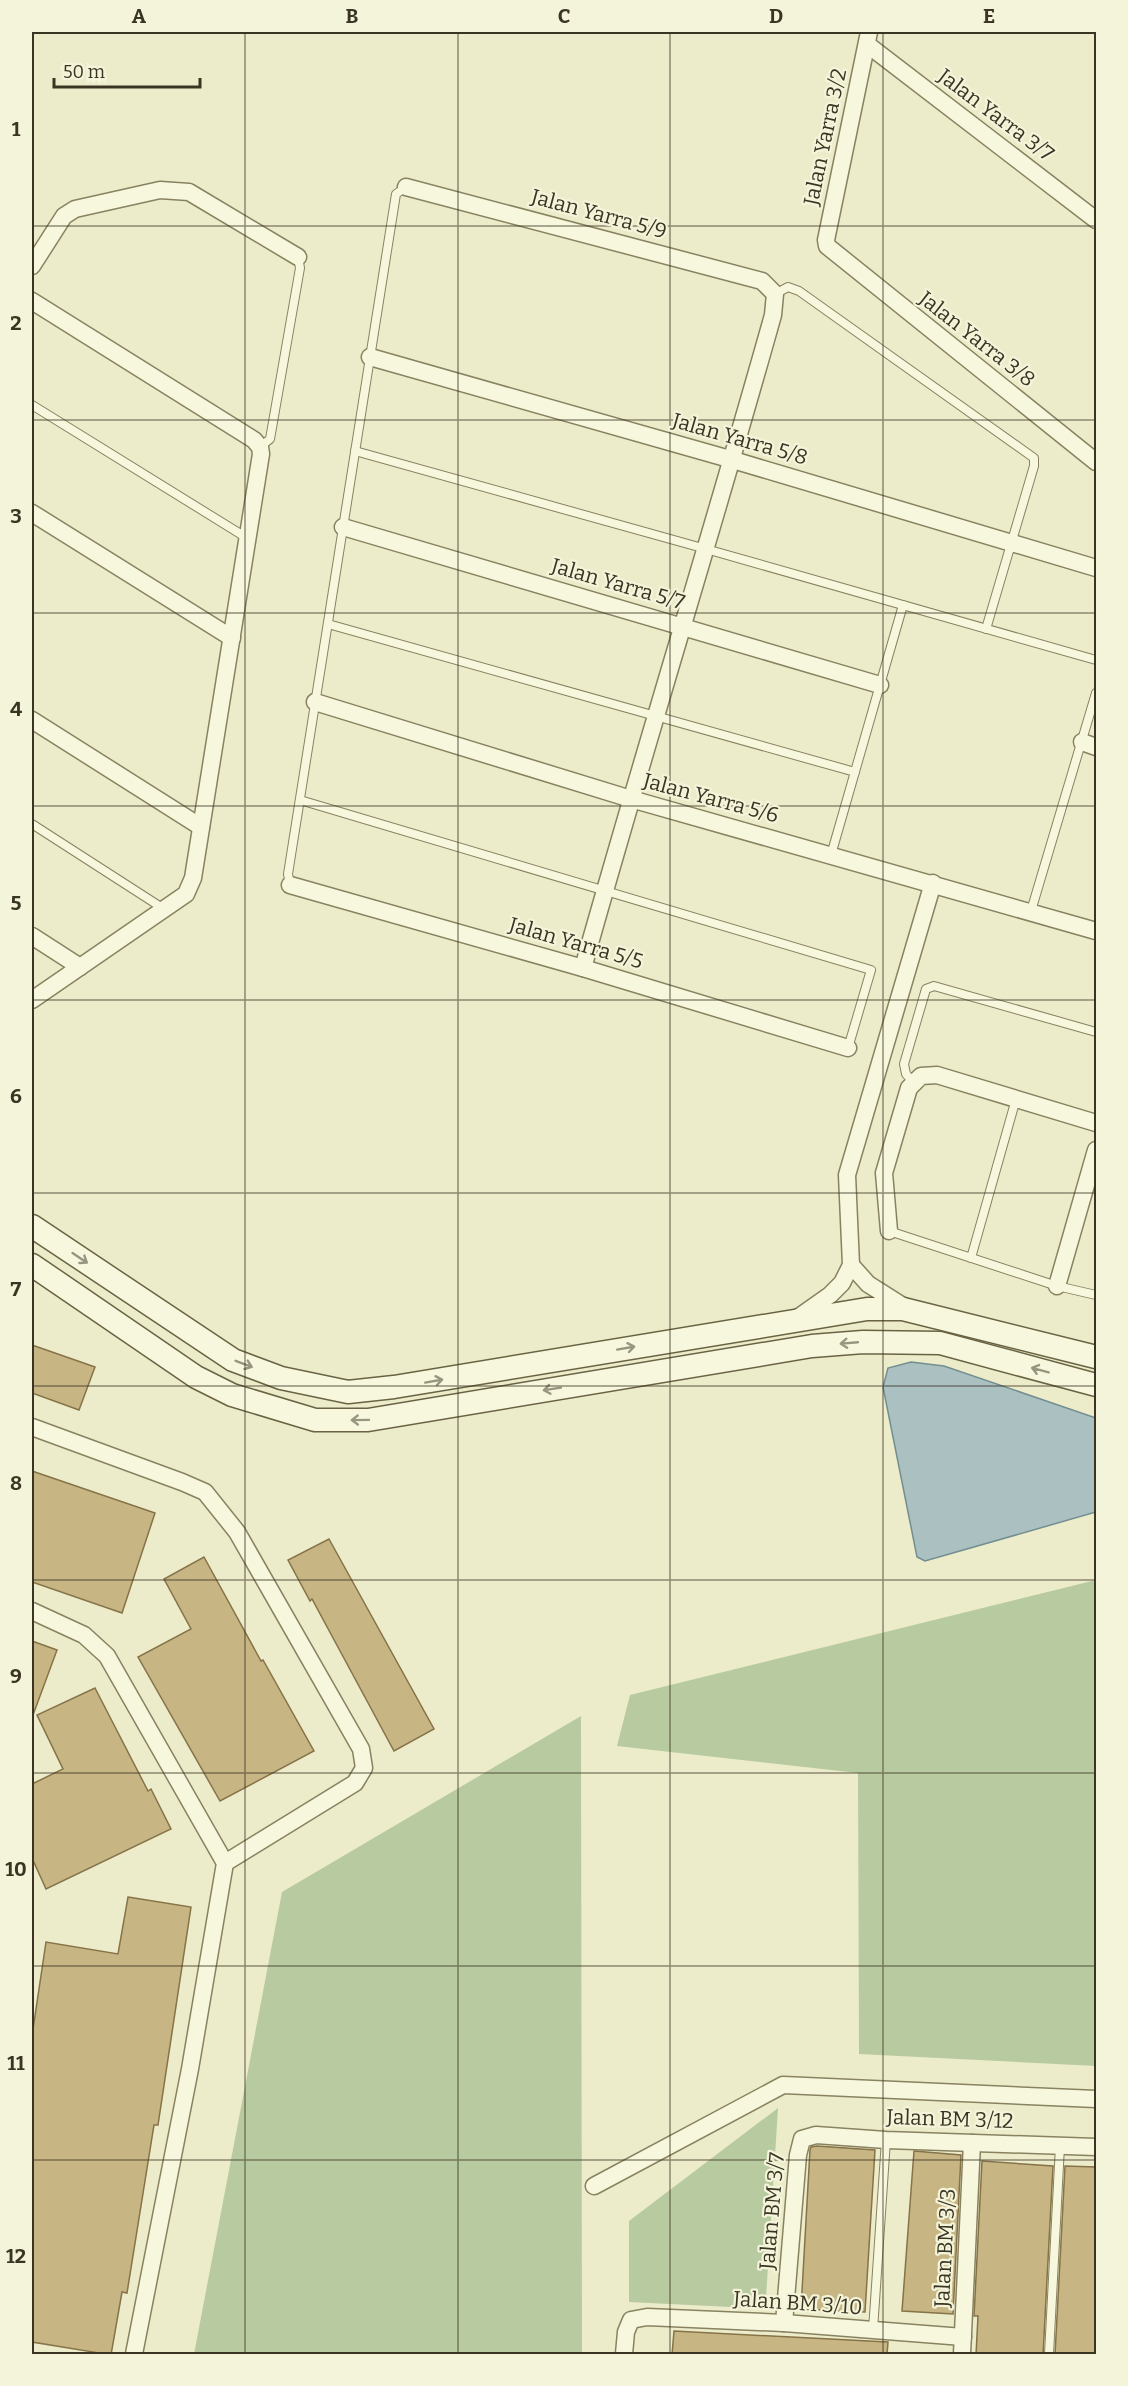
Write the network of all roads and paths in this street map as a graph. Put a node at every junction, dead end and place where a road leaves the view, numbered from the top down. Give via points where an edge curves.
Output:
1 (868, 38) edge
2 (406, 186) joint
3 (1096, 220) edge
4 (831, 251) joint
5 (298, 257) joint
6 (32, 266) edge
7 (776, 294) junction
8 (32, 301) edge
9 (370, 357) junction
10 (32, 405) edge
11 (260, 447) junction
12 (355, 452) junction
13 (733, 460) junction
14 (1096, 462) edge
15 (32, 513) edge
16 (343, 527) junction
17 (248, 538) junction
18 (1012, 543) junction
19 (706, 549) junction
20 (1096, 568) edge
21 (903, 605) junction
22 (328, 624) junction
23 (683, 626) junction
24 (986, 629) junction
25 (232, 638) junction
26 (1096, 660) edge
27 (880, 686) junction
28 (1096, 693) edge
29 (315, 702) junction
30 (656, 716) junction
31 (32, 720) edge
32 (1089, 745) edge
33 (855, 772) junction
34 (631, 799) junction
35 (300, 800) junction
36 (32, 824) edge
37 (201, 827) junction
38 (831, 855) junction
39 (933, 883) junction
40 (290, 885) joint
41 (604, 891) junction
42 (164, 909) junction
43 (1031, 912) junction
44 (1096, 931) edge
45 (32, 936) edge
46 (80, 967) junction
47 (583, 968) junction
48 (32, 1000) edge
49 (1096, 1032) edge
50 (848, 1048) joint
51 (914, 1083) junction
52 (1016, 1099) junction
53 (1096, 1123) edge
54 (1096, 1150) edge
55 (32, 1226) edge
56 (888, 1231) joint
57 (971, 1258) junction
58 (32, 1265) edge
59 (851, 1265) junction
60 (1057, 1286) junction
61 (1096, 1295) edge
62 (911, 1311) junction
63 (795, 1320) junction
64 (1096, 1357) edge
65 (1096, 1385) edge
66 (32, 1427) edge
67 (32, 1611) edge
68 (225, 1863) junction
69 (1096, 2099) edge
70 (802, 2139) joint
71 (886, 2140) junction
72 (972, 2144) junction
73 (1060, 2146) junction
74 (1096, 2147) edge
75 (594, 2186) dead end
76 (784, 2323) junction
77 (873, 2330) junction
78 (963, 2337) junction
79 (134, 2355) edge
80 (624, 2355) edge
81 (962, 2355) edge
82 (1049, 2355) edge

1 - 3 street, Jalan Yarra 3/7
1 - 4 street, Jalan Yarra 3/2 via 826,240
2 - 7 street, Jalan Yarra 5/9 via 762,281
2 - 9 lane via 396,194
4 - 14 street, Jalan Yarra 3/8
5 - 6 street via 189,192 160,190 75,209 64,216
5 - 11 lane via 300,268 270,439
7 - 13 street
7 - 18 lane via 788,288 799,291 1034,458
8 - 11 street
9 - 12 lane
9 - 13 street, Jalan Yarra 5/8
10 - 17 lane
11 - 17 street
12 - 16 lane
12 - 19 lane
13 - 18 street, Jalan Yarra 5/8
13 - 19 street
15 - 25 street
16 - 22 lane
16 - 23 street, Jalan Yarra 5/7
17 - 25 street
18 - 20 street, Jalan Yarra 5/8
18 - 24 lane
19 - 21 lane
19 - 23 street
21 - 24 lane
21 - 27 lane
22 - 29 lane
22 - 30 lane
23 - 27 street, Jalan Yarra 5/7
23 - 30 street
24 - 26 lane
25 - 37 street
27 - 33 lane
28 - 32 lane
29 - 34 street, Jalan Yarra 5/6
29 - 35 lane
30 - 33 lane
30 - 34 street
31 - 37 street
32 - 43 lane
33 - 38 lane
34 - 38 street, Jalan Yarra 5/6
34 - 41 street
35 - 40 lane via 288,874
35 - 41 lane
36 - 42 lane
37 - 42 street via 190,887
38 - 39 street, Jalan Yarra 5/6
39 - 43 street, Jalan Yarra 5/6
39 - 59 street via 847,1175
40 - 47 street, Jalan Yarra 5/5
41 - 47 street
41 - 50 lane via 871,970
42 - 46 street
43 - 44 street, Jalan Yarra 5/6
45 - 46 street
46 - 48 street
47 - 50 street, Jalan Yarra 5/5
49 - 51 lane via 934,986 926,989 904,1064
51 - 52 street via 921,1076 937,1075
51 - 56 street via 909,1088 884,1173
52 - 53 street
52 - 57 lane
54 - 60 street
55 -> 63 street via 233,1360 281,1378 348,1392
56 - 57 lane
57 - 60 lane
65 -> 58 street via 940,1343 863,1342 812,1346 368,1420 315,1420 232,1395 196,1377
59 - 62 street via 868,1284
59 - 63 street via 831,1295
60 - 61 lane
62 - 63 street via 867,1309
62 - 64 street
66 - 68 street via 205,1492 237,1532 361,1749 364,1768 355,1784
67 - 68 street via 84,1635 107,1656
68 - 79 street via 192,2058
69 - 75 street via 783,2085
70 - 71 street, Jalan BM 3/12 via 816,2135
70 - 76 street, Jalan BM 3/7
71 - 72 street, Jalan BM 3/12
71 - 77 lane
72 - 73 street, Jalan BM 3/12
72 - 78 street, Jalan BM 3/3
73 - 74 street, Jalan BM 3/12
73 - 82 lane
76 - 77 street, Jalan BM 3/10
76 - 80 street, Jalan BM 3/10 via 631,2320
77 - 78 street, Jalan BM 3/10
78 - 81 street, Jalan BM 3/3

